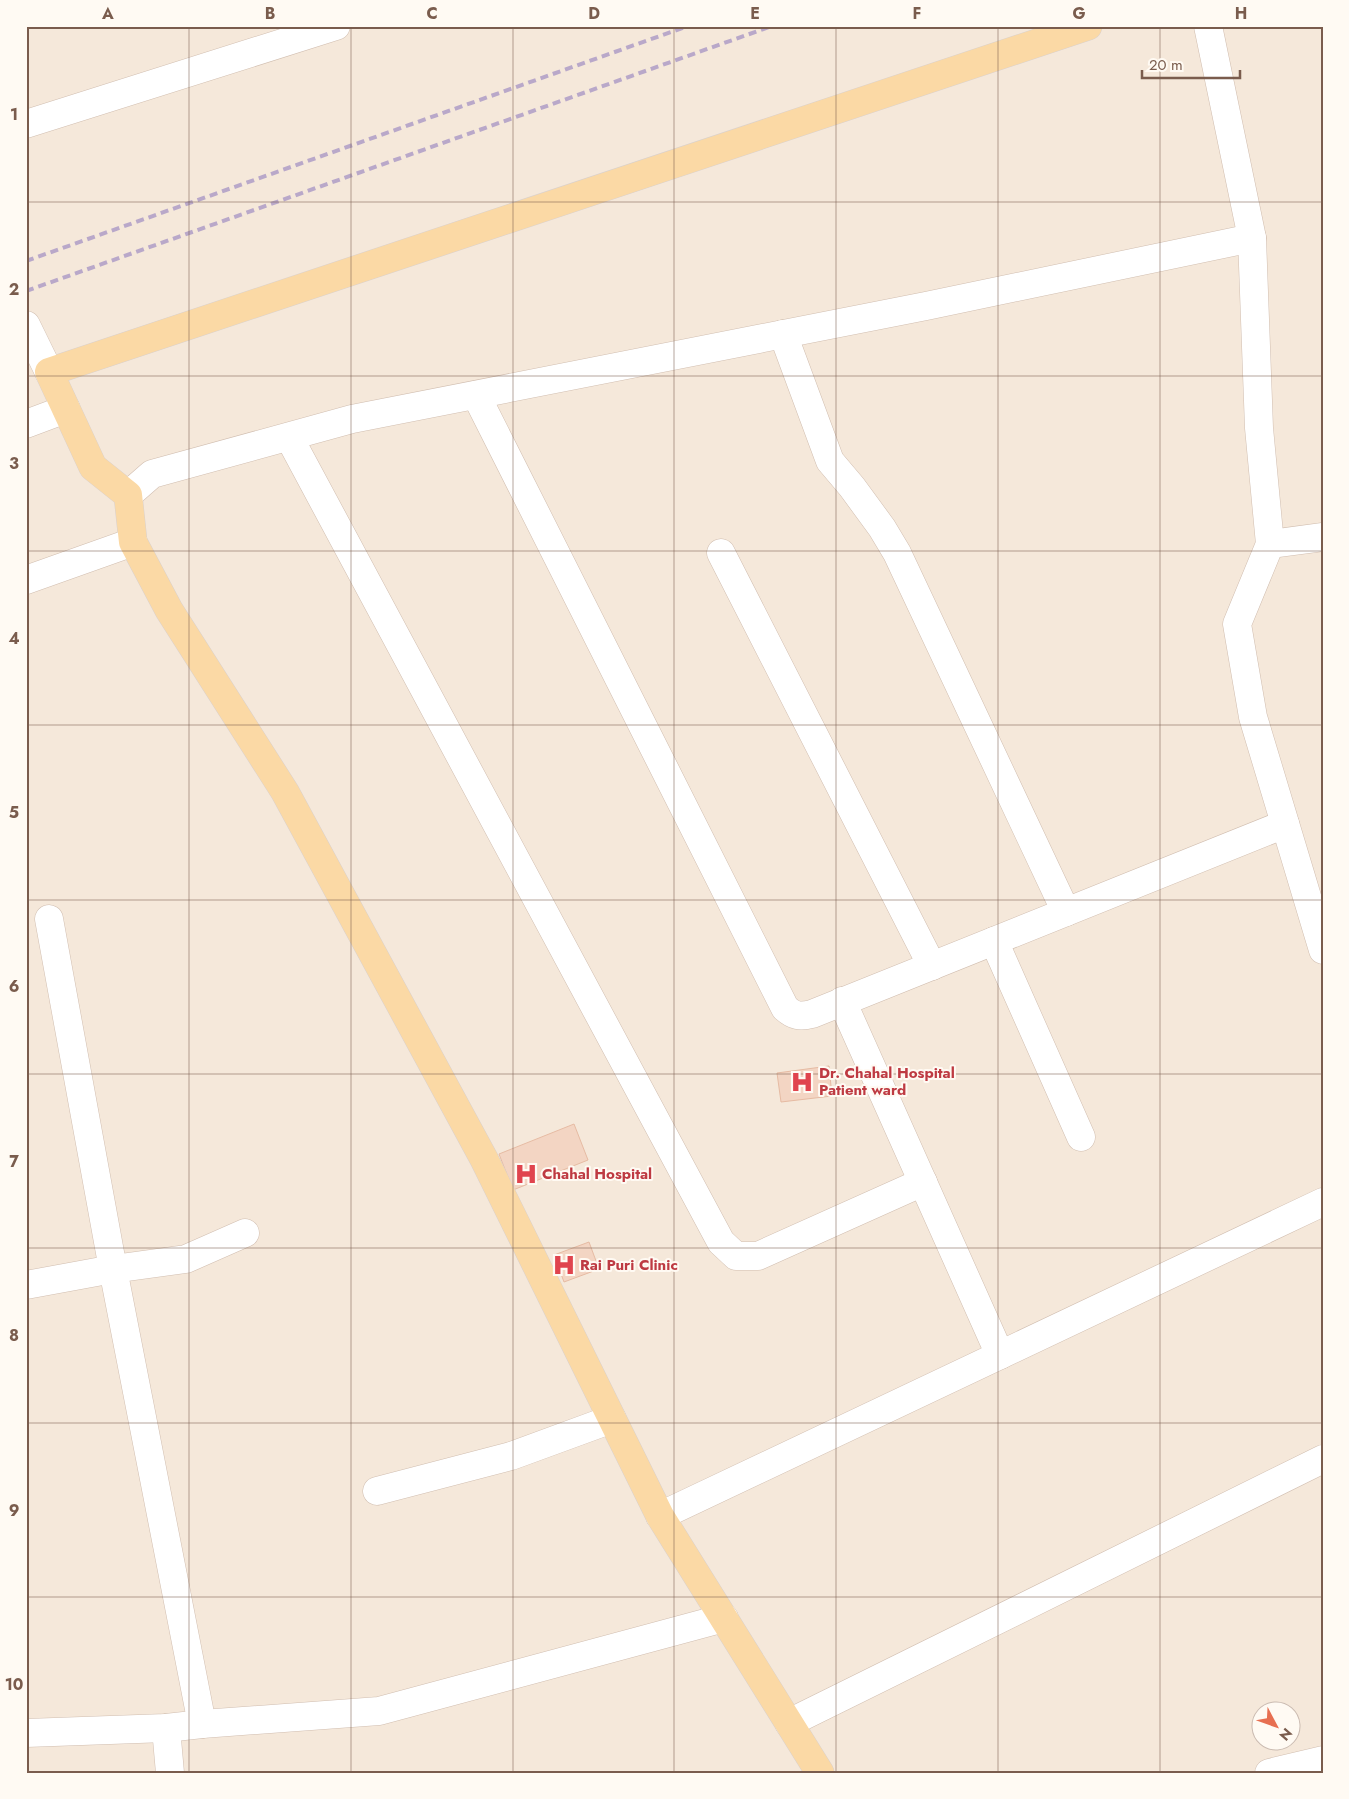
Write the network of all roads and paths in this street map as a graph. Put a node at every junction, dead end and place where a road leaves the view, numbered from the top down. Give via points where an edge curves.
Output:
1 (336, 26) edge
2 (1088, 26) edge
3 (1208, 26) edge
4 (26, 124) edge
5 (1252, 238) junction
6 (26, 325) edge
7 (783, 334) junction
8 (49, 372) junction
9 (476, 395) junction
10 (66, 409) junction
11 (26, 424) edge
12 (289, 436) junction
13 (128, 495) junction
14 (1323, 538) edge
15 (133, 542) junction
16 (1270, 544) junction
17 (721, 553) dead end
18 (26, 580) edge
19 (1285, 824) junction
20 (1066, 912) junction
21 (49, 919) dead end
22 (994, 941) junction
23 (1323, 950) edge
24 (932, 966) junction
25 (842, 1002) junction
26 (1082, 1136) dead end
27 (923, 1182) junction
28 (1323, 1202) edge
29 (245, 1232) dead end
30 (113, 1269) junction
31 (26, 1285) edge
32 (1000, 1355) junction
33 (612, 1419) junction
34 (1323, 1459) edge
35 (377, 1491) dead end
36 (660, 1516) junction
37 (724, 1618) junction
38 (789, 1723) junction
39 (202, 1724) junction
40 (166, 1728) junction
41 (26, 1733) edge
42 (1323, 1760) edge
43 (170, 1773) edge
44 (820, 1773) edge
45 (1269, 1773) edge

1 - 4 street
2 - 8 main road
3 - 5 street
5 - 7 street
5 - 16 street via 1259,428
6 - 8 street
7 - 9 street
7 - 20 street via 830,461 852,486 897,553
8 - 10 main road
9 - 12 street via 352,419
9 - 25 street via 785,1008 796,1016 804,1016
10 - 11 street
10 - 13 main road via 93,467
12 - 13 street via 152,474
12 - 27 street via 721,1242 736,1256 758,1256
13 - 15 main road
14 - 16 street
15 - 18 street
15 - 33 main road via 169,610 290,801 484,1159
16 - 19 street via 1237,624 1252,717
17 - 24 street
19 - 20 street
19 - 23 street
20 - 22 street
21 - 30 street
22 - 24 street
22 - 26 street
24 - 25 street
25 - 27 street
27 - 32 street
28 - 32 street
29 - 30 street via 186,1258
30 - 31 street
30 - 39 street
32 - 36 street
33 - 35 street via 511,1456
33 - 36 main road
34 - 38 street
36 - 37 main road
37 - 38 main road
37 - 39 street via 379,1710
38 - 44 main road
39 - 40 street
40 - 41 street
40 - 43 street
42 - 45 street

